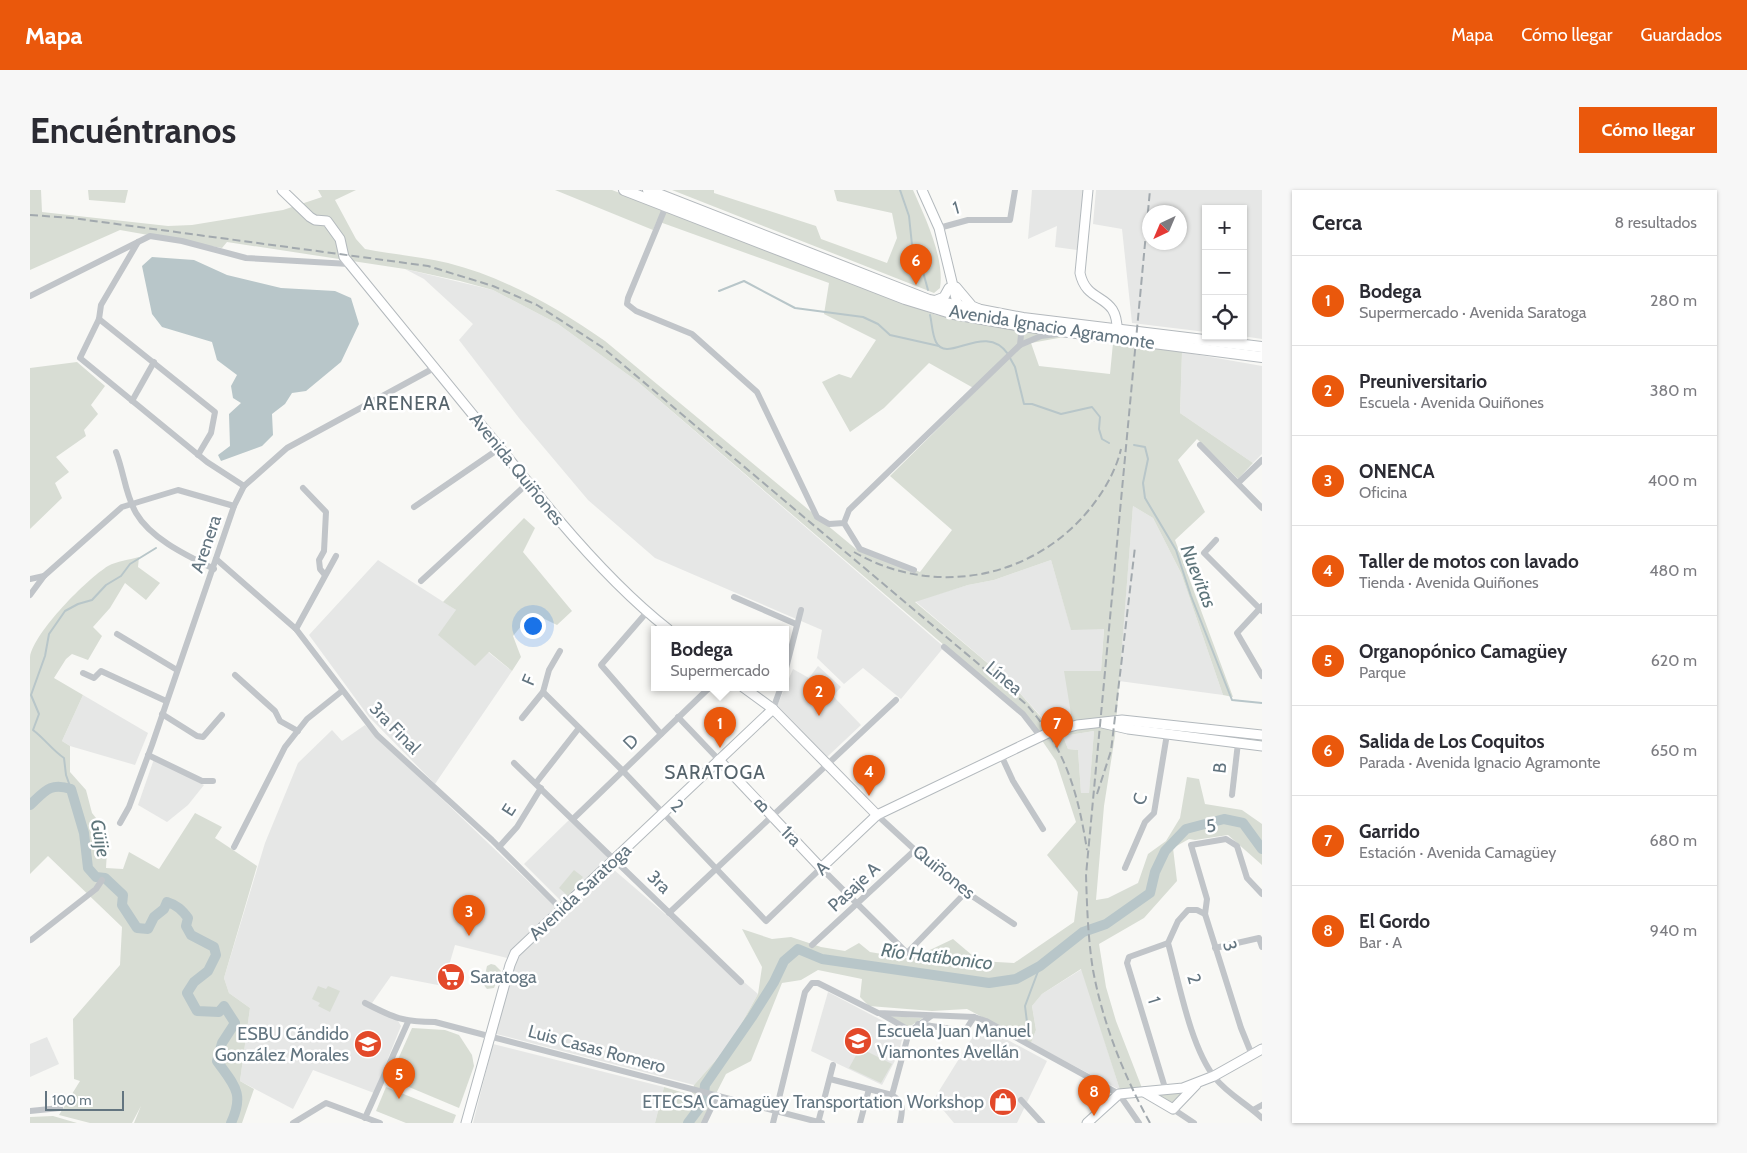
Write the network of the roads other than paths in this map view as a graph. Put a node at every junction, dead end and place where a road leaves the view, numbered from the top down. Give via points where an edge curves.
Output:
1 (282, 190) edge
2 (624, 190) edge
3 (648, 190) edge
4 (916, 190) edge
5 (922, 190) edge
6 (1015, 190) edge
7 (1088, 190) edge
8 (666, 206) junction
9 (939, 228) junction
10 (138, 242) junction
11 (349, 264) junction
12 (951, 285) junction
13 (30, 296) edge
14 (934, 301) junction
15 (956, 311) junction
16 (985, 312) junction
17 (99, 320) junction
18 (1022, 322) junction
19 (1071, 332) junction
20 (1117, 335) junction
21 (1020, 345) junction
22 (1262, 347) edge
23 (1262, 357) edge
24 (154, 362) junction
25 (434, 368) junction
26 (132, 401) junction
27 (1200, 445) dead end
28 (500, 448) junction
29 (116, 452) dead end
30 (198, 455) junction
31 (1262, 460) edge
32 (529, 482) junction
33 (1238, 484) junction
34 (244, 486) junction
35 (303, 488) dead end
36 (132, 503) junction
37 (234, 506) junction
38 (414, 507) dead end
39 (1262, 508) edge
40 (844, 523) junction
41 (1216, 540) dead end
42 (336, 556) dead end
43 (216, 559) junction
44 (214, 568) junction
45 (914, 570) dead end
46 (325, 575) junction
47 (44, 576) junction
48 (32, 577) edge
49 (421, 582) dead end
50 (30, 595) edge
51 (734, 597) dead end
52 (1261, 609) edge
53 (801, 610) dead end
54 (646, 612) junction
55 (796, 624) junction
56 (664, 626) edge
57 (296, 628) junction
58 (117, 634) dead end
59 (944, 646) dead end
60 (560, 651) dead end
61 (789, 655) edge
62 (177, 670) junction
63 (83, 673) dead end
64 (235, 675) dead end
65 (1262, 676) edge
66 (342, 691) junction
67 (706, 691) edge
68 (748, 691) edge
69 (780, 691) edge
70 (543, 692) junction
71 (896, 700) dead end
72 (166, 701) junction
73 (773, 709) junction
74 (162, 714) junction
75 (222, 715) dead end
76 (678, 716) junction
77 (522, 718) dead end
78 (1130, 720) junction
79 (1100, 722) junction
80 (579, 728) junction
81 (1128, 730) junction
82 (298, 731) junction
83 (661, 734) junction
84 (1167, 734) junction
85 (1262, 735) edge
86 (1040, 736) junction
87 (1238, 744) junction
88 (1262, 746) edge
89 (148, 755) junction
90 (1001, 755) junction
91 (719, 760) junction
92 (514, 763) dead end
93 (828, 764) junction
94 (623, 771) junction
95 (213, 781) dead end
96 (539, 785) junction
97 (1232, 795) dead end
98 (663, 813) junction
99 (877, 815) junction
100 (772, 816) junction
101 (573, 819) junction
102 (120, 823) dead end
103 (1043, 829) dead end
104 (1190, 845) joint
105 (234, 847) dead end
106 (499, 847) junction
107 (915, 850) junction
108 (614, 860) junction
109 (822, 868) junction
110 (1125, 868) dead end
111 (716, 869) junction
112 (102, 880) dead end
113 (966, 892) junction
114 (1262, 894) edge
115 (857, 905) junction
116 (562, 910) junction
117 (669, 913) junction
118 (1205, 914) junction
119 (766, 921) joint
120 (1014, 924) dead end
121 (30, 941) edge
122 (1168, 943) junction
123 (812, 945) dead end
124 (1262, 947) edge
125 (1215, 948) junction
126 (740, 982) dead end
127 (365, 1003) dead end
128 (878, 1013) junction
129 (931, 1016) junction
130 (974, 1017) junction
131 (408, 1022) junction
132 (918, 1024) junction
133 (909, 1032) junction
134 (490, 1037) junction
135 (1262, 1049) edge
136 (1252, 1055) junction
137 (834, 1065) dead end
138 (1214, 1076) junction
139 (830, 1078) junction
140 (1198, 1083) junction
141 (869, 1089) junction
142 (1166, 1090) junction
143 (1144, 1092) junction
144 (1119, 1094) junction
145 (714, 1095) junction
146 (892, 1095) junction
147 (1021, 1100) dead end
148 (1262, 1105) edge
149 (60, 1108) dead end
150 (1173, 1109) junction
151 (1253, 1110) junction
152 (30, 1111) edge
153 (776, 1111) junction
154 (365, 1118) junction
155 (1262, 1118) edge
156 (293, 1123) edge
157 (380, 1123) edge
158 (466, 1123) edge
159 (704, 1123) edge
160 (773, 1123) edge
161 (820, 1123) edge
162 (860, 1123) edge
163 (900, 1123) edge
164 (1042, 1123) edge
165 (1087, 1123) edge
166 (1139, 1123) edge
167 (1194, 1123) edge

1 - 11 main road, Avenida Quiñones via 310,217 327,220 340,239 342,253
2 - 8 main road, Avenida Ignacio Agramonte
3 - 14 main road, Avenida Ignacio Agramonte
4 - 12 main road via 931,222
5 - 9 main road
6 - 9 street, 1 via 1010,220 968,220
7 - 20 main road via 1080,274 1090,292 1114,309
8 - 15 main road, Avenida Ignacio Agramonte via 905,299
8 - 40 street via 628,304 636,312 692,334 757,392 817,517 829,524
9 - 12 main road
10 - 11 street via 150,236 160,236 246,258
10 - 13 street
10 - 17 street via 102,305
11 - 25 main road, Avenida Quiñones
12 - 14 main road via 944,297
12 - 15 main road
12 - 16 main road via 972,306
14 - 15 main road, Avenida Ignacio Agramonte
15 - 16 main road, Avenida Ignacio Agramonte
15 - 18 main road, Avenida Ignacio Agramonte
16 - 18 main road, Avenida Ignacio Agramonte
17 - 24 street
17 - 26 street via 80,358
18 - 19 main road, Avenida Ignacio Agramonte
18 - 20 main road, Avenida Ignacio Agramonte
18 - 21 street
19 - 20 main road, Avenida Ignacio Agramonte
19 - 21 street via 1042,336
20 - 22 main road, Avenida Ignacio Agramonte
20 - 23 main road, Avenida Ignacio Agramonte
21 - 40 street via 849,510
24 - 26 street
24 - 30 street via 215,412 210,433
25 - 28 main road, Avenida Quiñones
25 - 34 street, Arenera via 287,448
26 - 30 street
27 - 33 street
28 - 32 main road, Avenida Quiñones
28 - 38 street
29 - 36 street
30 - 34 street
31 - 33 street
32 - 49 street
32 - 54 main road, Avenida Quiñones via 593,560
33 - 39 street
34 - 37 street, Arenera
35 - 46 street via 326,512 324,551 319,560 320,570
36 - 37 street via 178,490
36 - 44 street via 144,523 176,550
36 - 47 street via 122,508
37 - 43 street, Arenera
40 - 45 street via 860,549
41 - 52 street via 1204,553
42 - 46 street
43 - 44 street, Arenera
43 - 57 street, 3ra Final
44 - 62 street, Arenera
46 - 57 street
47 - 48 street
47 - 50 street
51 - 55 street
52 - 65 street via 1238,631 1239,639
53 - 55 street
54 - 56 main road, Avenida Quiñones
54 - 83 street via 601,665
55 - 61 street
57 - 66 street, 3ra Final
58 - 62 street
59 - 86 street, Línea via 1023,714
60 - 70 street, F via 549,670
62 - 72 street, Arenera
63 - 72 street via 94,678 101,672
64 - 82 street via 275,711 280,721
66 - 82 street via 307,719
66 - 106 street, 3ra Final via 377,735
67 - 76 street, D
68 - 73 main road
69 - 73 street
70 - 77 street, F
70 - 80 street, 2
71 - 93 street, B
72 - 74 street, Arenera
73 - 91 main road, Avenida Saratoga
73 - 93 main road
74 - 75 street via 203,737
74 - 89 street, Arenera
76 - 83 street, D
76 - 91 street, 1ra
78 - 79 main road, A
78 - 81 main road
78 - 85 main road, A
79 - 81 main road
79 - 86 main road, A
80 - 94 street, 2
80 - 96 street, E
81 - 84 main road
82 - 105 street via 265,783
83 - 94 street, D
84 - 87 main road
84 - 110 street, C via 1154,813 1145,822
86 - 90 main road, A
87 - 88 main road
87 - 97 street, B
89 - 95 street via 202,781
89 - 102 street, Arenera
90 - 99 main road, A
90 - 103 street
91 - 98 main road, Avenida Saratoga
91 - 100 main road, 1ra
92 - 96 street, 3ra
93 - 99 main road
93 - 100 street, B
94 - 98 street, 2
94 - 101 street, D
96 - 101 street, 3ra
96 - 106 street, E via 517,827
98 - 108 main road, Avenida Saratoga
98 - 111 street, 2
99 - 107 street, Quiñones
99 - 109 main road, A
100 - 109 main road, 1ra
100 - 111 street, B
101 - 108 street, 3ra
104 - 114 street, 5 via 1226,839 1232,842 1237,846 1247,878
104 - 118 street, 3 via 1206,899
106 - 116 street, 3ra Final
107 - 113 street, Quiñones
107 - 115 street, Pasaje A
108 - 116 main road, Avenida Saratoga
108 - 117 street, 3ra
109 - 115 street, 1ra
109 - 119 street, A
111 - 117 street, B
111 - 119 street, 2
112 - 121 street via 96,889
113 - 115 street, 1ra via 906,953
113 - 120 street, Quiñones
115 - 123 street, Pasaje A
116 - 134 main road, Avenida Saratoga via 515,953
117 - 126 street, 3ra
118 - 122 street via 1188,910 1178,921
118 - 125 street, 3
122 - 138 street, 2 via 1197,1044
122 - 142 street, 1 via 1129,957 1127,963
124 - 125 street via 1259,938
125 - 136 street, 3
127 - 131 street, Luis Casas Romero
128 - 129 street
128 - 133 street
128 - 153 street via 826,986 812,983 805,992
129 - 130 street
129 - 132 street
130 - 132 street via 965,1031
130 - 144 street via 1001,1028
131 - 134 street, Luis Casas Romero via 435,1022
131 - 154 street
132 - 133 street
133 - 146 street
134 - 145 street, Luis Casas Romero
134 - 158 main road, Avenida Saratoga
135 - 136 main road
136 - 138 main road
137 - 139 street
138 - 140 main road
138 - 151 street, 2
139 - 141 street
139 - 161 street
140 - 142 main road
140 - 150 main road
141 - 146 street
141 - 162 street
142 - 143 main road
143 - 144 main road
143 - 150 main road
144 - 165 main road
144 - 166 street
145 - 153 street, Luis Casas Romero
145 - 159 street
146 - 163 street via 900,1100 903,1109
147 - 164 street
148 - 151 street
149 - 152 street
150 - 167 street
151 - 155 street, 2
153 - 160 street
153 - 161 street, Luis Casas Romero
154 - 156 street via 326,1104
154 - 157 street

